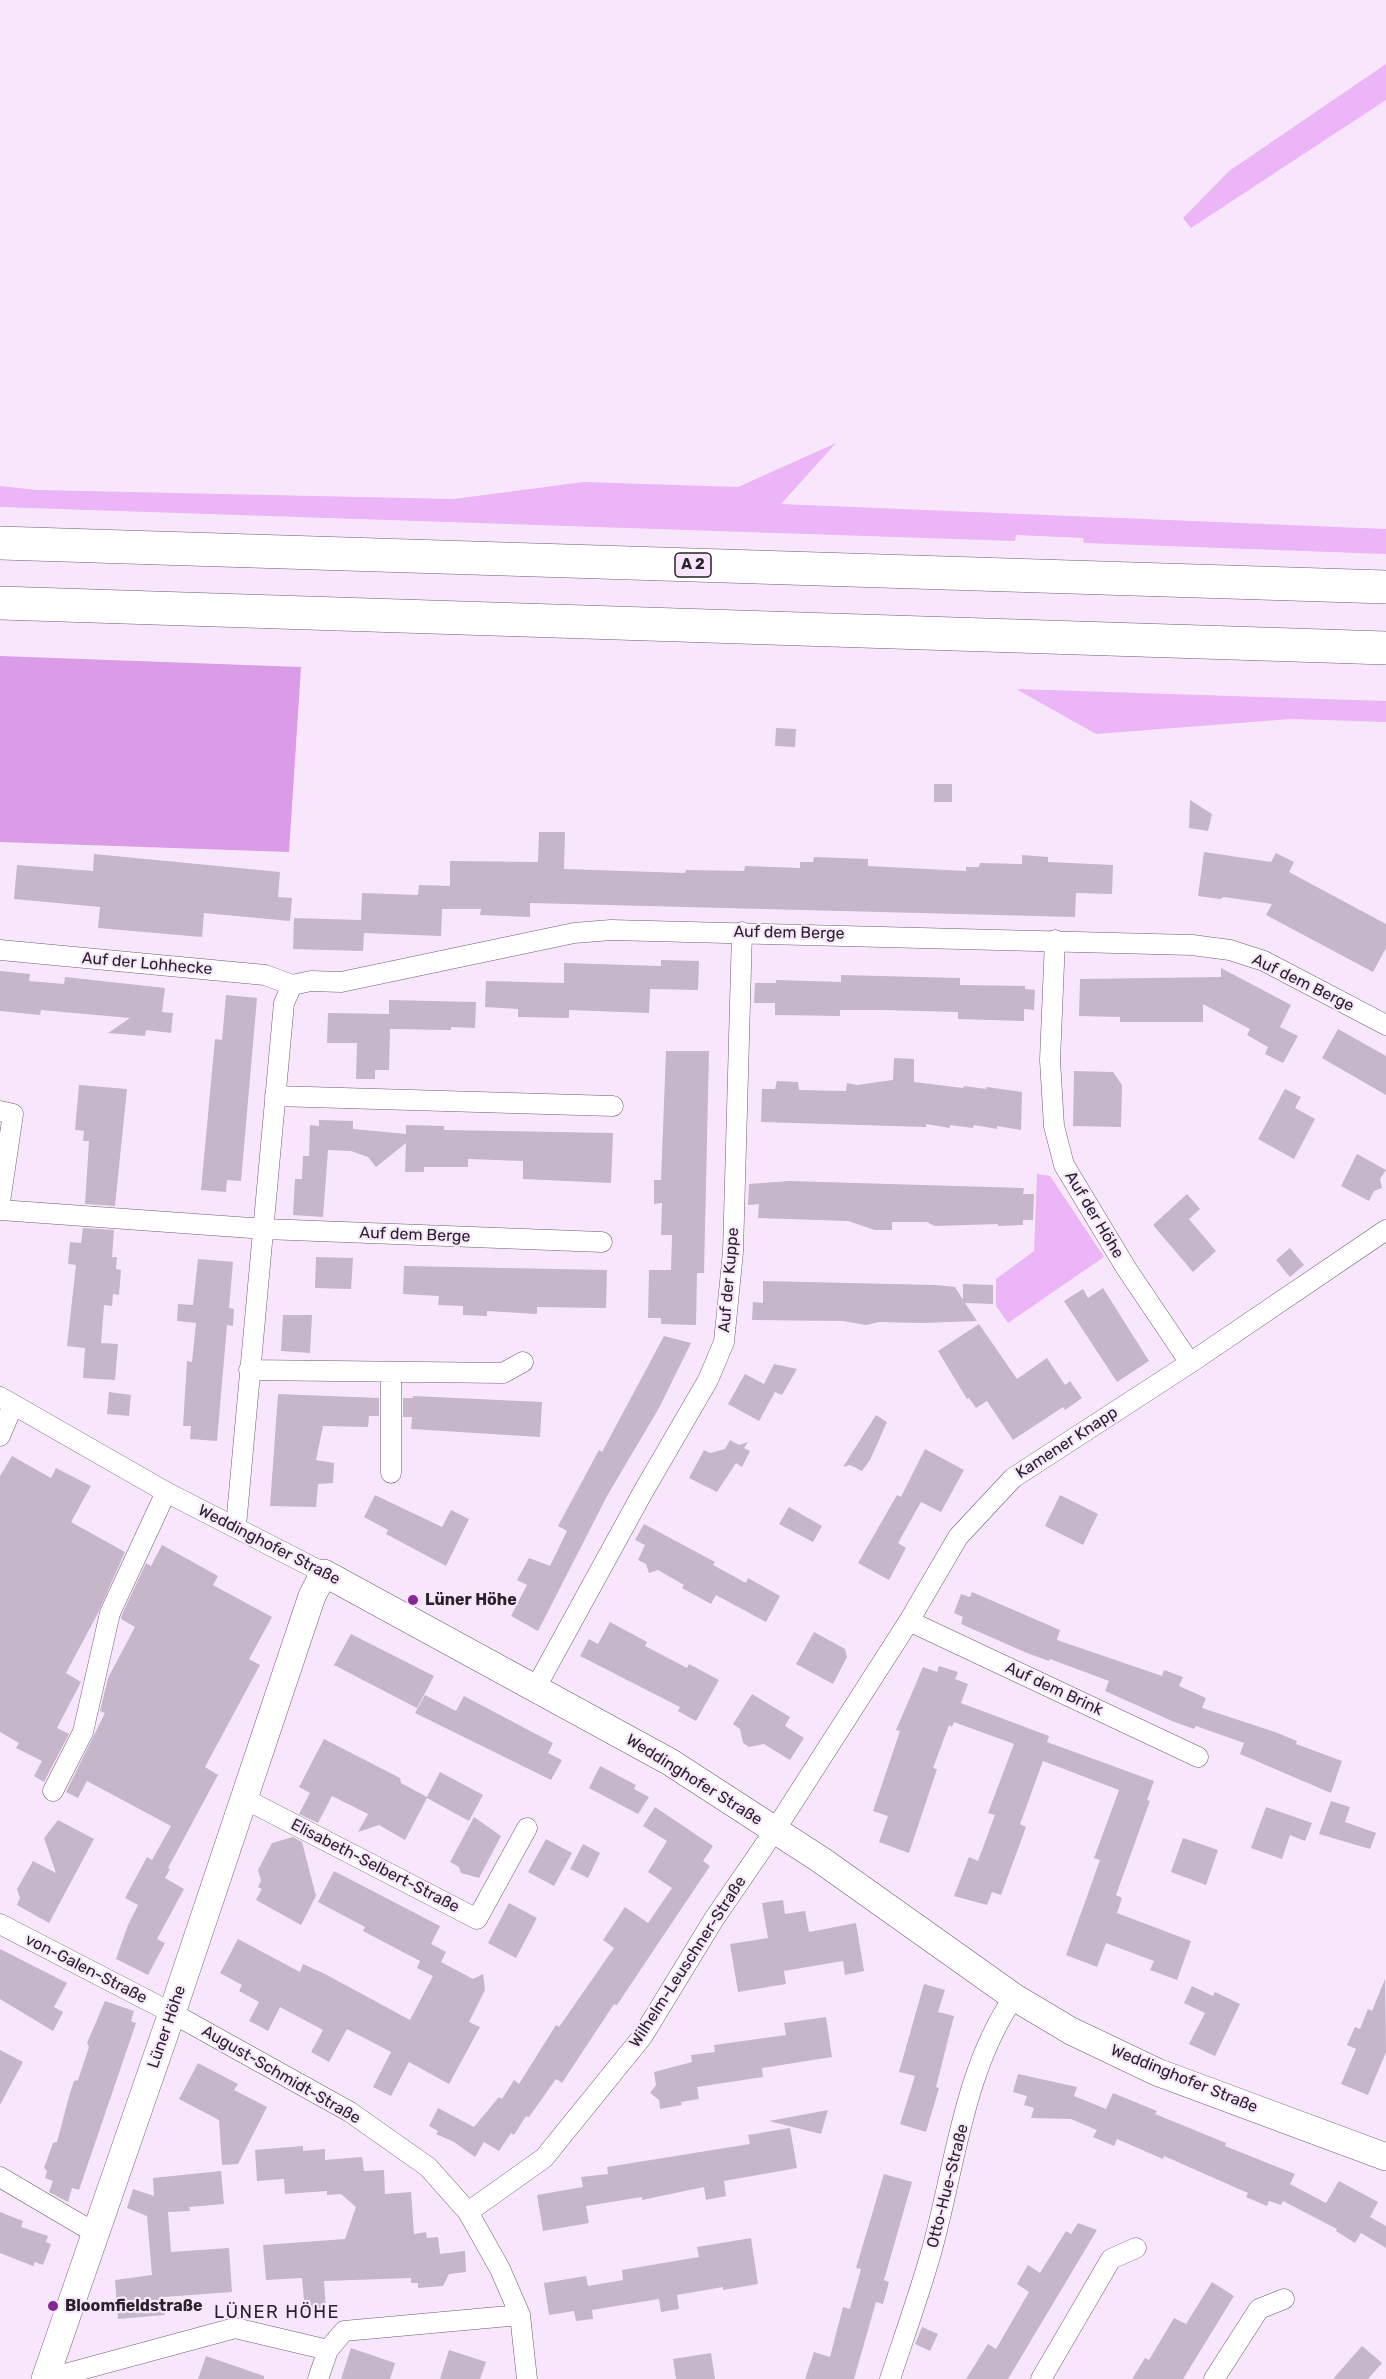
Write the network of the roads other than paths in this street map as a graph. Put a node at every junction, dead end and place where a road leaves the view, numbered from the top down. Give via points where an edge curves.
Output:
1 (0, 543) edge
2 (1386, 587) edge
3 (0, 603) edge
4 (1386, 648) edge
5 (742, 932) junction
6 (1055, 940) junction
7 (0, 950) edge
8 (292, 985) junction
9 (1386, 1025) edge
10 (275, 1095) junction
11 (613, 1106) dead end
12 (0, 1111) edge
13 (0, 1202) edge
14 (0, 1210) edge
15 (265, 1229) junction
16 (1386, 1230) edge
17 (602, 1242) dead end
18 (523, 1362) dead end
19 (1190, 1363) junction
20 (249, 1370) junction
21 (391, 1374) junction
22 (6, 1401) edge
23 (0, 1436) edge
24 (391, 1473) dead end
25 (166, 1492) junction
26 (236, 1526) junction
27 (324, 1573) junction
28 (909, 1621) junction
29 (535, 1689) junction
30 (1198, 1757) dead end
31 (53, 1791) dead end
32 (245, 1799) junction
33 (527, 1828) dead end
34 (775, 1830) junction
35 (0, 1924) edge
36 (1014, 1997) junction
37 (172, 2013) junction
38 (1385, 2154) edge
39 (0, 2177) edge
40 (468, 2212) junction
41 (95, 2233) junction
42 (1136, 2248) dead end
43 (1284, 2299) dead end
44 (520, 2315) junction
45 (328, 2350) junction
46 (46, 2379) edge
47 (318, 2379) edge
48 (527, 2379) edge
49 (890, 2379) edge
50 (1041, 2379) edge
51 (1214, 2379) edge

1 - 2 highway, A 2
3 - 4 highway
5 - 6 street, Auf dem Berge
5 - 8 street, Auf dem Berge via 574,933 341,982
5 - 29 street, Auf der Kuppe via 733,1252 724,1342 708,1380
6 - 9 street, Auf dem Berge via 1230,950 1264,960
6 - 19 street, Auf der Höhe via 1050,1059 1054,1126 1064,1165
7 - 8 street, Auf der Lohhecke via 265,975
8 - 10 street via 284,1003
10 - 11 street
10 - 15 street
12 - 13 street via 13,1114
14 - 15 street
15 - 17 street, Auf dem Berge
15 - 20 street
16 - 19 street, Kamener Knapp
18 - 21 street via 503,1373
19 - 28 street, Kamener Knapp via 1013,1478 958,1537
20 - 21 street
20 - 26 street
21 - 24 street
22 - 23 street
22 - 25 street, Weddinghofer Straße
25 - 26 street, Weddinghofer Straße
25 - 31 street via 110,1613 83,1732
26 - 27 street, Weddinghofer Straße
27 - 29 street, Weddinghofer Straße
27 - 32 street, Lüner Höhe via 312,1596
28 - 30 street, Auf dem Brink
28 - 34 street, Kamener Knapp
29 - 34 street, Weddinghofer Straße via 670,1762
32 - 33 street, Elisabeth-Selbert-Straße via 477,1919
32 - 37 street, Lüner Höhe
34 - 36 street, Weddinghofer Straße
34 - 40 street, Wilhelm-Leuschner-Straße via 714,1919 642,2037 544,2158
35 - 37 street, von-Galen-Straße
36 - 38 street, Weddinghofer Straße via 1087,2039 1157,2072
36 - 49 street, Otto-Hue-Straße via 995,2023 980,2062 931,2252
37 - 40 street, August-Schmidt-Straße via 350,2112 428,2168
37 - 41 street, Lüner Höhe
39 - 41 street
40 - 44 street, August-Schmidt-Straße
41 - 46 street, Lüner Höhe
42 - 50 street via 1111,2259
43 - 51 street via 1259,2309
44 - 45 street via 344,2331
44 - 48 street, August-Schmidt-Straße
45 - 46 street via 235,2328
45 - 47 street

